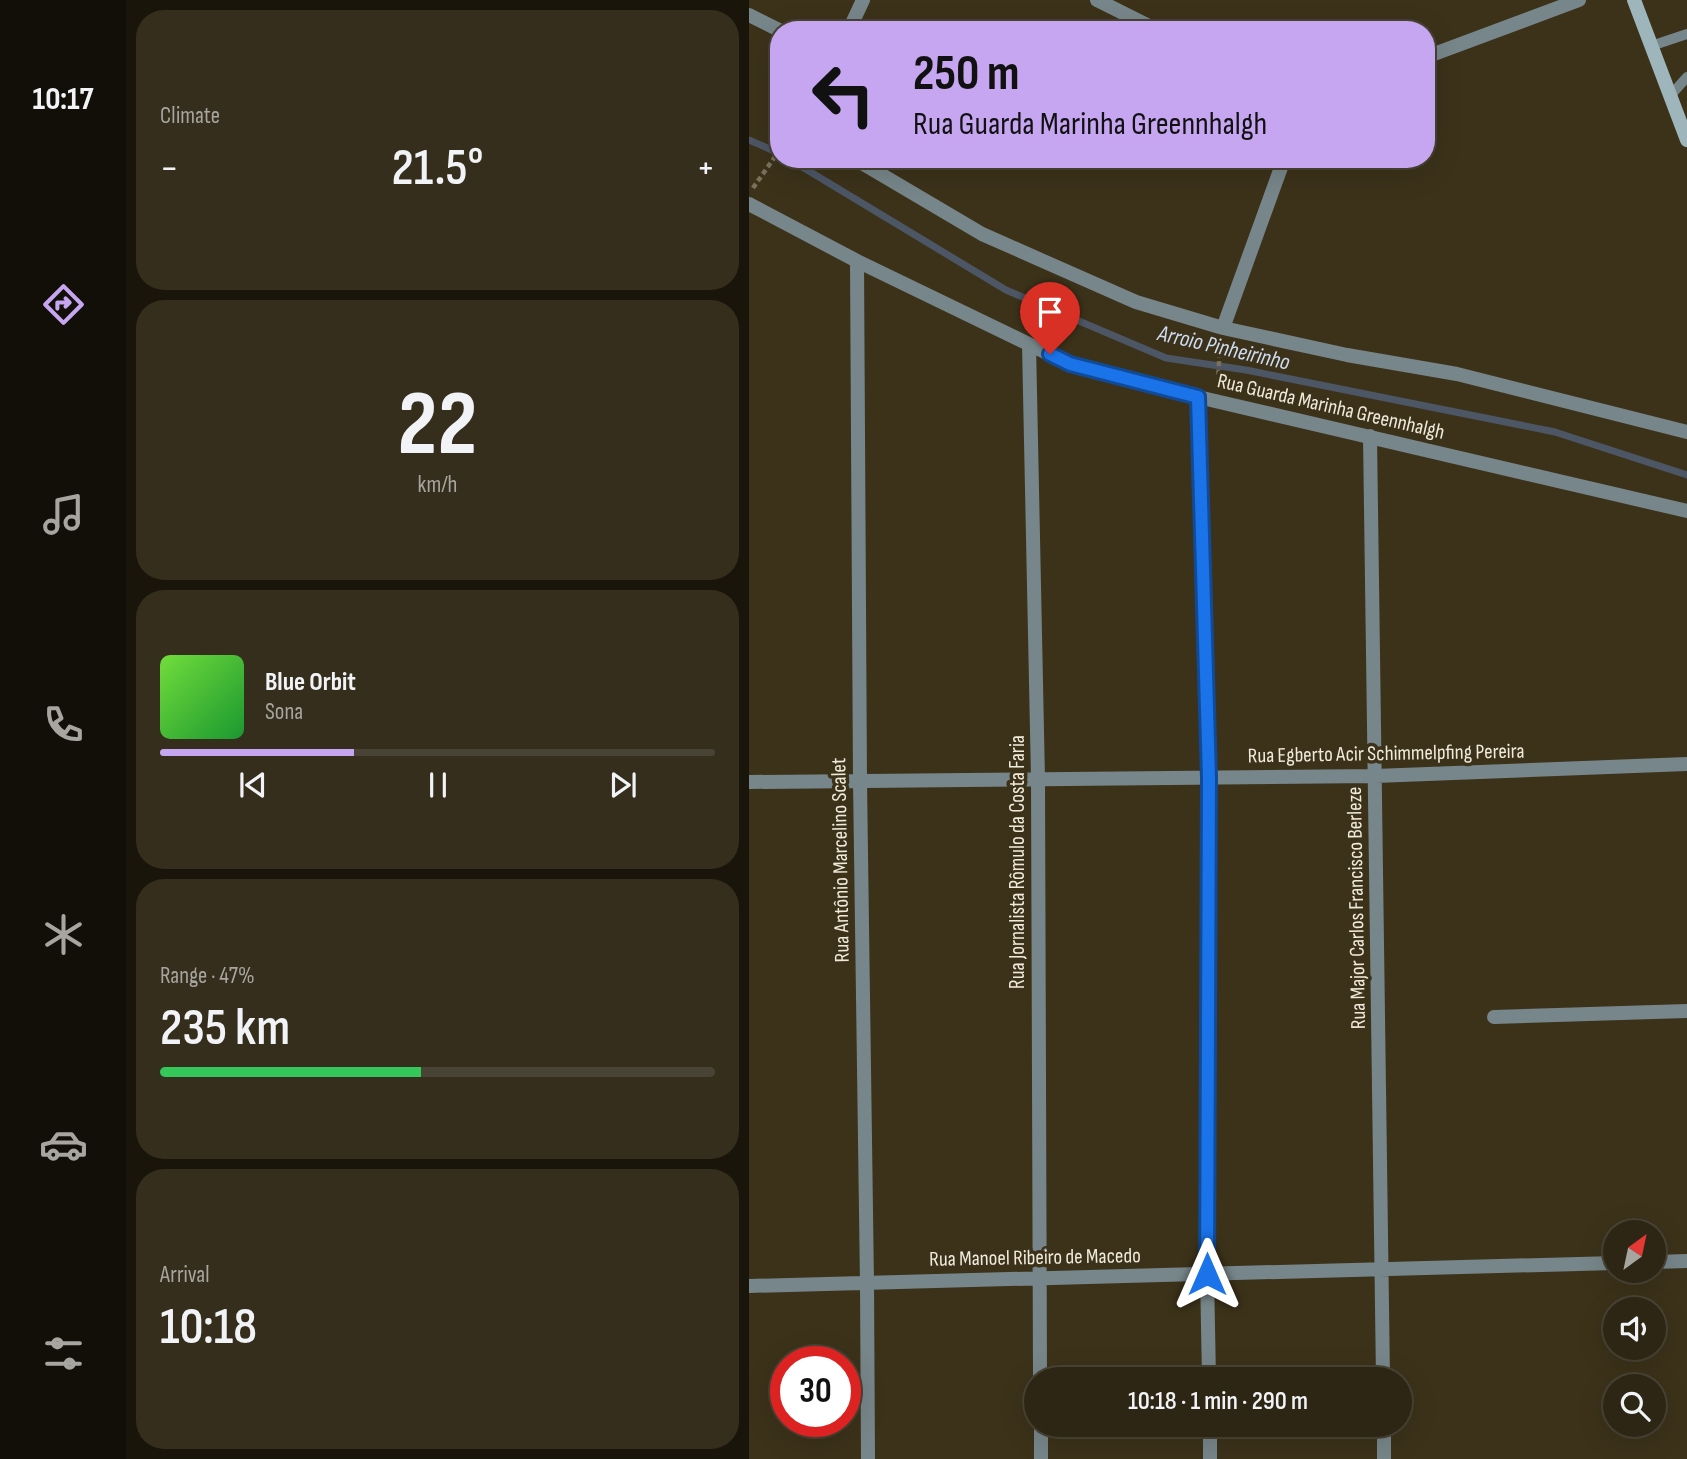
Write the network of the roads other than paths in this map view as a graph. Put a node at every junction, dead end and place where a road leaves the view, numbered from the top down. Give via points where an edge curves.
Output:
1 (863, 0) edge
2 (1097, 0) edge
3 (1580, 0) edge
4 (1634, 0) edge
5 (749, 15) edge
6 (853, 21) edge
7 (1139, 21) edge
8 (770, 26) edge
9 (1687, 34) edge
10 (1651, 46) junction
11 (1435, 54) edge
12 (1687, 77) edge
13 (1670, 96) junction
14 (1687, 140) edge
15 (870, 168) edge
16 (1281, 168) edge
17 (749, 204) edge
18 (856, 261) junction
19 (1223, 328) junction
20 (1029, 344) junction
21 (1198, 397) junction
22 (1687, 432) edge
23 (1370, 436) junction
24 (1687, 511) edge
25 (1687, 764) edge
26 (1375, 776) junction
27 (1209, 778) junction
28 (1038, 779) junction
29 (860, 781) junction
30 (749, 782) edge
31 (1687, 1011) edge
32 (1495, 1017) dead end
33 (1687, 1261) edge
34 (1666, 1262) edge
35 (1603, 1263) edge
36 (1382, 1269) junction
37 (1207, 1274) junction
38 (1039, 1278) junction
39 (867, 1283) junction
40 (749, 1286) edge
41 (1040, 1367) edge
42 (1209, 1367) edge
43 (1383, 1367) edge
44 (1041, 1437) edge
45 (1210, 1437) edge
46 (1384, 1437) edge
47 (868, 1459) edge
48 (1041, 1459) edge
49 (1210, 1459) edge
50 (1384, 1459) edge

1 - 6 street
2 - 7 street
3 - 11 street
4 - 10 street
5 - 8 street
9 - 10 lane
10 - 13 street
12 - 13 lane
13 - 14 street
15 - 19 street via 982,234 1136,302
16 - 19 street
17 - 18 street, Rua Guarda Marinha Greennhalgh
18 - 20 street, Rua Guarda Marinha Greennhalgh
18 - 29 street, Rua Antônio Marcelino Scalet
19 - 22 street via 1457,374
20 - 21 street, Rua Guarda Marinha Greennhalgh via 1070,364
20 - 28 street, Rua Jornalista Rômulo da Costa Faria
21 - 23 street, Rua Guarda Marinha Greennhalgh
21 - 27 street
23 - 24 street, Rua Guarda Marinha Greennhalgh
23 - 26 street, Rua Major Carlos Francisco Berleze
25 - 26 street, Rua Egberto Acir Schimmelpfing Pereira
26 - 27 street, Rua Egberto Acir Schimmelpfing Pereira
26 - 36 street, Rua Major Carlos Francisco Berleze
27 - 28 street, Rua Egberto Acir Schimmelpfing Pereira
27 - 37 street
28 - 29 street, Rua Egberto Acir Schimmelpfing Pereira
28 - 38 street, Rua Jornalista Rômulo da Costa Faria
29 - 30 street, Rua Egberto Acir Schimmelpfing Pereira
29 - 39 street, Rua Antônio Marcelino Scalet
31 - 32 street
33 - 34 street
35 - 36 street, Rua Manoel Ribeiro de Macedo
36 - 37 street, Rua Manoel Ribeiro de Macedo
36 - 43 street, Rua Major Carlos Francisco Berleze
37 - 38 street, Rua Manoel Ribeiro de Macedo
37 - 42 street
38 - 39 street, Rua Manoel Ribeiro de Macedo
38 - 41 street, Rua Jornalista Rômulo da Costa Faria
39 - 40 street, Rua Manoel Ribeiro de Macedo
39 - 47 street, Rua Antônio Marcelino Scalet
44 - 48 street
45 - 49 street
46 - 50 street

